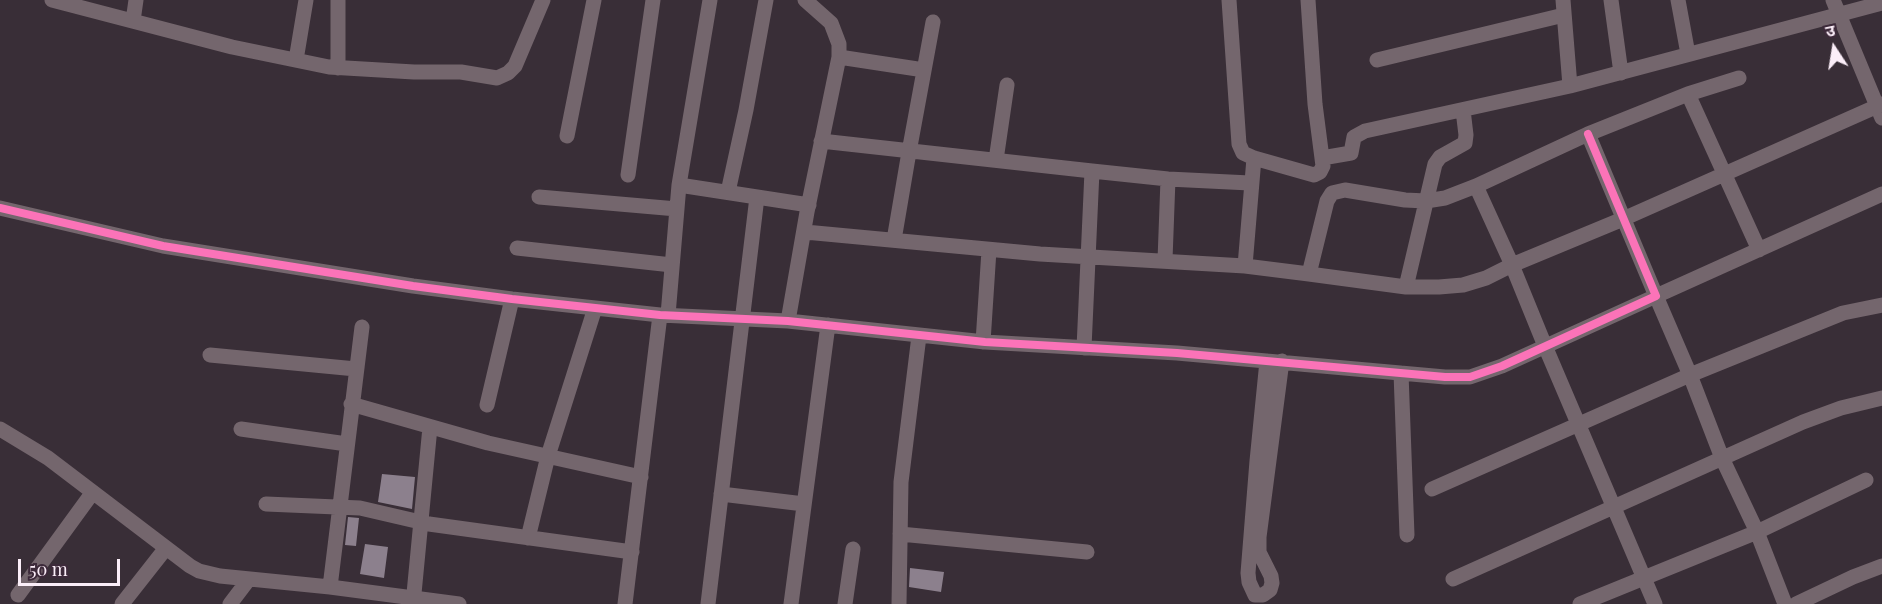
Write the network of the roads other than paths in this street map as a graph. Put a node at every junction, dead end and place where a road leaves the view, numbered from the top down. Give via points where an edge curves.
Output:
1 (52, 0) edge
2 (136, 0) edge
3 (306, 0) edge
4 (338, 0) edge
5 (543, 0) edge
6 (594, 0) edge
7 (653, 0) edge
8 (710, 0) edge
9 (766, 0) edge
10 (805, 0) edge
11 (1229, 0) edge
12 (1308, 0) edge
13 (1611, 0) edge
14 (1678, 0) edge
15 (1882, 3) edge
16 (1835, 7) edge
17 (1563, 8) edge
18 (134, 21) junction
19 (933, 22) dead end
20 (1688, 54) junction
21 (838, 57) junction
22 (296, 60) junction
23 (1377, 60) dead end
24 (339, 68) junction
25 (924, 70) junction
26 (1620, 74) junction
27 (1739, 78) dead end
28 (1007, 85) dead end
29 (1570, 86) junction
30 (1688, 94) junction
31 (1880, 109) edge
32 (1462, 110) junction
33 (1588, 134) junction
34 (567, 136) dead end
35 (821, 141) junction
36 (909, 152) junction
37 (1254, 158) junction
38 (1322, 158) junction
39 (996, 160) junction
40 (1092, 171) junction
41 (1724, 173) junction
42 (628, 175) dead end
43 (1167, 178) junction
44 (1250, 183) junction
45 (679, 185) junction
46 (1476, 186) junction
47 (728, 192) junction
48 (1882, 194) edge
49 (539, 197) dead end
50 (757, 197) junction
51 (1426, 201) junction
52 (809, 204) junction
53 (0, 208) edge
54 (677, 209) junction
55 (1623, 219) junction
56 (805, 232) junction
57 (894, 240) junction
58 (517, 248) dead end
59 (989, 250) junction
60 (1759, 250) junction
61 (1089, 256) junction
62 (1165, 260) junction
63 (1512, 265) junction
64 (672, 266) junction
65 (1245, 266) junction
66 (1309, 274) junction
67 (1406, 287) junction
68 (1656, 296) junction
69 (512, 299) junction
70 (1882, 305) edge
71 (595, 308) junction
72 (664, 315) junction
73 (742, 320) junction
74 (788, 321) junction
75 (828, 326) junction
76 (362, 327) dead end
77 (919, 336) junction
78 (983, 342) junction
79 (1545, 346) junction
80 (1084, 348) junction
81 (210, 355) dead end
82 (1274, 361) junction
83 (356, 369) junction
84 (1401, 373) junction
85 (1690, 375) junction
86 (1882, 398) edge
87 (351, 404) junction
88 (487, 405) dead end
89 (1578, 425) junction
90 (430, 427) junction
91 (0, 429) edge
92 (241, 429) dead end
93 (347, 444) junction
94 (548, 456) junction
95 (1722, 458) junction
96 (641, 477) junction
97 (1866, 480) dead end
98 (1432, 489) dead end
99 (93, 492) junction
100 (721, 494) junction
101 (266, 504) dead end
102 (804, 504) junction
103 (339, 506) junction
104 (1613, 507) junction
105 (421, 523) junction
106 (1757, 532) junction
107 (900, 534) junction
108 (1407, 535) dead end
109 (528, 538) junction
110 (166, 548) junction
111 (853, 549) dead end
112 (632, 552) junction
113 (1087, 552) dead end
114 (1882, 566) edge
115 (1642, 577) junction
116 (249, 579) junction
117 (1453, 579) dead end
118 (330, 587) junction
119 (18, 596) dead end
120 (413, 601) edge
121 (122, 604) edge
122 (230, 604) edge
123 (459, 604) edge
124 (625, 604) edge
125 (708, 604) edge
126 (791, 604) edge
127 (845, 604) edge
128 (899, 604) edge
129 (1580, 604) edge
130 (1655, 604) edge
131 (1785, 604) edge
132 (1796, 604) edge

1 - 18 street
2 - 18 street
3 - 22 street
4 - 24 street
5 - 24 street via 515,66 503,77
6 - 34 street
7 - 42 street
8 - 45 street
9 - 47 street
10 - 21 street via 831,23
11 - 37 street via 1239,144 1243,153
12 - 38 street
13 - 26 street
14 - 20 street
15 - 16 street
16 - 20 street
16 - 31 street
17 - 23 street
17 - 29 street
18 - 22 street
19 - 25 street
20 - 26 street
21 - 25 street
21 - 35 street
22 - 24 street
25 - 36 street
26 - 29 street
27 - 30 street
28 - 39 street
29 - 32 street
30 - 33 street
30 - 41 street
31 - 41 street
32 - 38 street via 1358,134 1352,153
32 - 51 street via 1465,143 1435,164
33 - 46 street
33 - 55 street
35 - 36 street
35 - 52 street
36 - 39 street
36 - 57 street
37 - 38 street via 1314,175 1323,166
37 - 44 street
39 - 40 street
40 - 43 street
40 - 61 street
41 - 55 street
41 - 60 street
43 - 44 street
43 - 62 street
44 - 65 street
45 - 47 street
45 - 54 street
46 - 51 street
46 - 63 street
47 - 50 street
48 - 60 street
49 - 54 street
50 - 52 street
50 - 73 street
51 - 66 street via 1345,190 1332,193
51 - 67 street
52 - 56 street
53 - 69 street via 163,246
54 - 64 street
55 - 63 street
55 - 68 street
56 - 57 street
56 - 74 street
57 - 59 street
58 - 64 street
59 - 61 street
59 - 78 street
60 - 68 street
61 - 62 street
61 - 80 street
62 - 65 street
63 - 67 street via 1463,285
63 - 79 street
64 - 72 street
65 - 66 street
66 - 67 street
68 - 79 street
68 - 85 street
69 - 71 street
69 - 88 street
70 - 85 street via 1844,313
71 - 72 street
71 - 94 street
72 - 73 street
72 - 96 street
73 - 74 street
73 - 100 street
74 - 75 street
75 - 77 street
75 - 102 street
76 - 83 street
77 - 78 street
77 - 107 street via 901,482
78 - 80 street
79 - 84 street via 1470,376
79 - 89 street
80 - 82 street
81 - 83 street
82 - 82 street via 1258,537 1259,552 1272,583 1263,595 1255,595 1248,573
82 - 84 street
83 - 87 street
84 - 108 street
85 - 89 street
85 - 95 street
86 - 95 street via 1803,422
87 - 90 street
87 - 93 street
89 - 98 street
89 - 104 street
90 - 94 street
90 - 105 street
91 - 99 street via 40,452
92 - 93 street
93 - 103 street
94 - 96 street
94 - 109 street
95 - 104 street
95 - 106 street
96 - 112 street
97 - 106 street
99 - 110 street
99 - 119 street
100 - 102 street
100 - 125 street
101 - 103 street
102 - 126 street
103 - 105 street
103 - 118 street
104 - 115 street
104 - 117 street
105 - 109 street
105 - 120 street
106 - 115 street
106 - 131 street
107 - 113 street
107 - 128 street
109 - 112 street
110 - 116 street via 199,571
110 - 121 street
111 - 127 street
112 - 124 street
114 - 132 street
115 - 129 street
115 - 130 street
116 - 118 street
116 - 122 street
118 - 120 street
120 - 123 street

